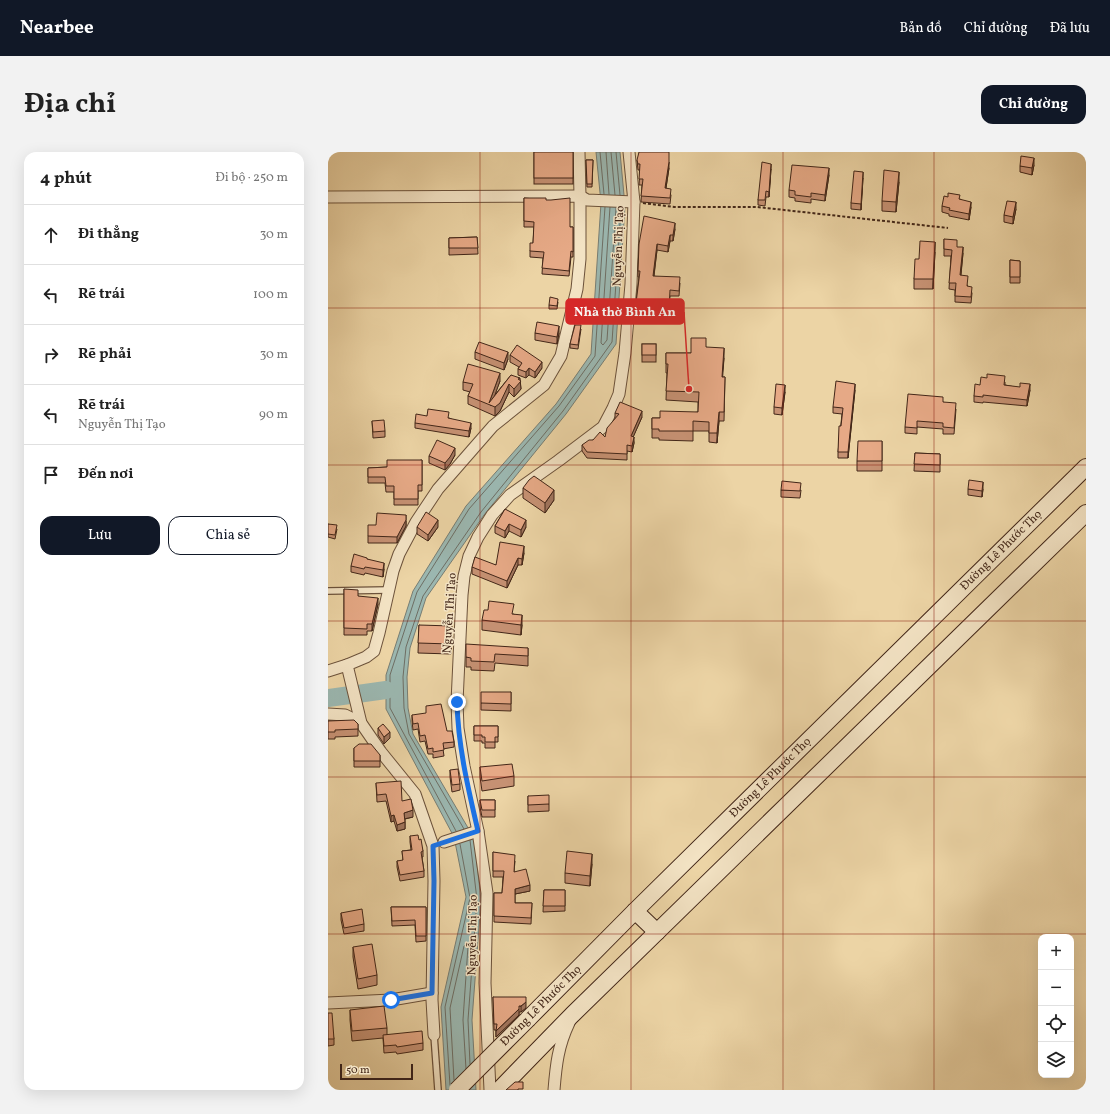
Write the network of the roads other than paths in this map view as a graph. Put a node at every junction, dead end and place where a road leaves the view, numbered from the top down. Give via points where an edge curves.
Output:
1 (579, 152) edge
2 (630, 152) edge
3 (328, 197) edge
4 (584, 198) junction
5 (630, 201) junction
6 (1086, 467) edge
7 (1086, 513) edge
8 (388, 590) junction
9 (328, 591) edge
10 (348, 669) junction
11 (328, 671) edge
12 (328, 714) edge
13 (360, 719) junction
14 (476, 832) junction
15 (444, 842) joint
16 (433, 846) junction
17 (635, 911) junction
18 (657, 932) junction
19 (432, 993) junction
20 (328, 1003) edge
21 (572, 1015) junction
22 (434, 1035) joint
23 (438, 1090) edge
24 (457, 1090) edge
25 (490, 1090) edge
26 (499, 1090) edge
27 (554, 1090) edge

1 - 4 street
2 - 5 street, Nguyễn Thị Tạo
3 - 4 street
4 - 5 street
4 - 8 street via 577,289 561,356 544,385 493,426 438,489 407,537 393,570
5 - 14 street, Nguyễn Thị Tạo via 631,284 627,342 613,408 604,427 510,495 492,515 478,537 466,566 457,702 458,728
6 - 17 street, Đường Lê Phước Thọ
7 - 18 street
8 - 9 lane
8 - 10 street via 374,651
10 - 11 street
10 - 13 street
12 - 13 street
13 - 16 street via 381,752 415,794
14 - 15 street
14 - 25 street, Nguyễn Thị Tạo via 487,893 485,982
15 - 16 lane
16 - 19 street
17 - 18 street
17 - 24 street, Đường Lê Phước Thọ, bridge
18 - 21 street
19 - 20 street via 391,1000
19 - 22 street
21 - 26 street
21 - 27 street via 560,1042
22 - 23 lane

